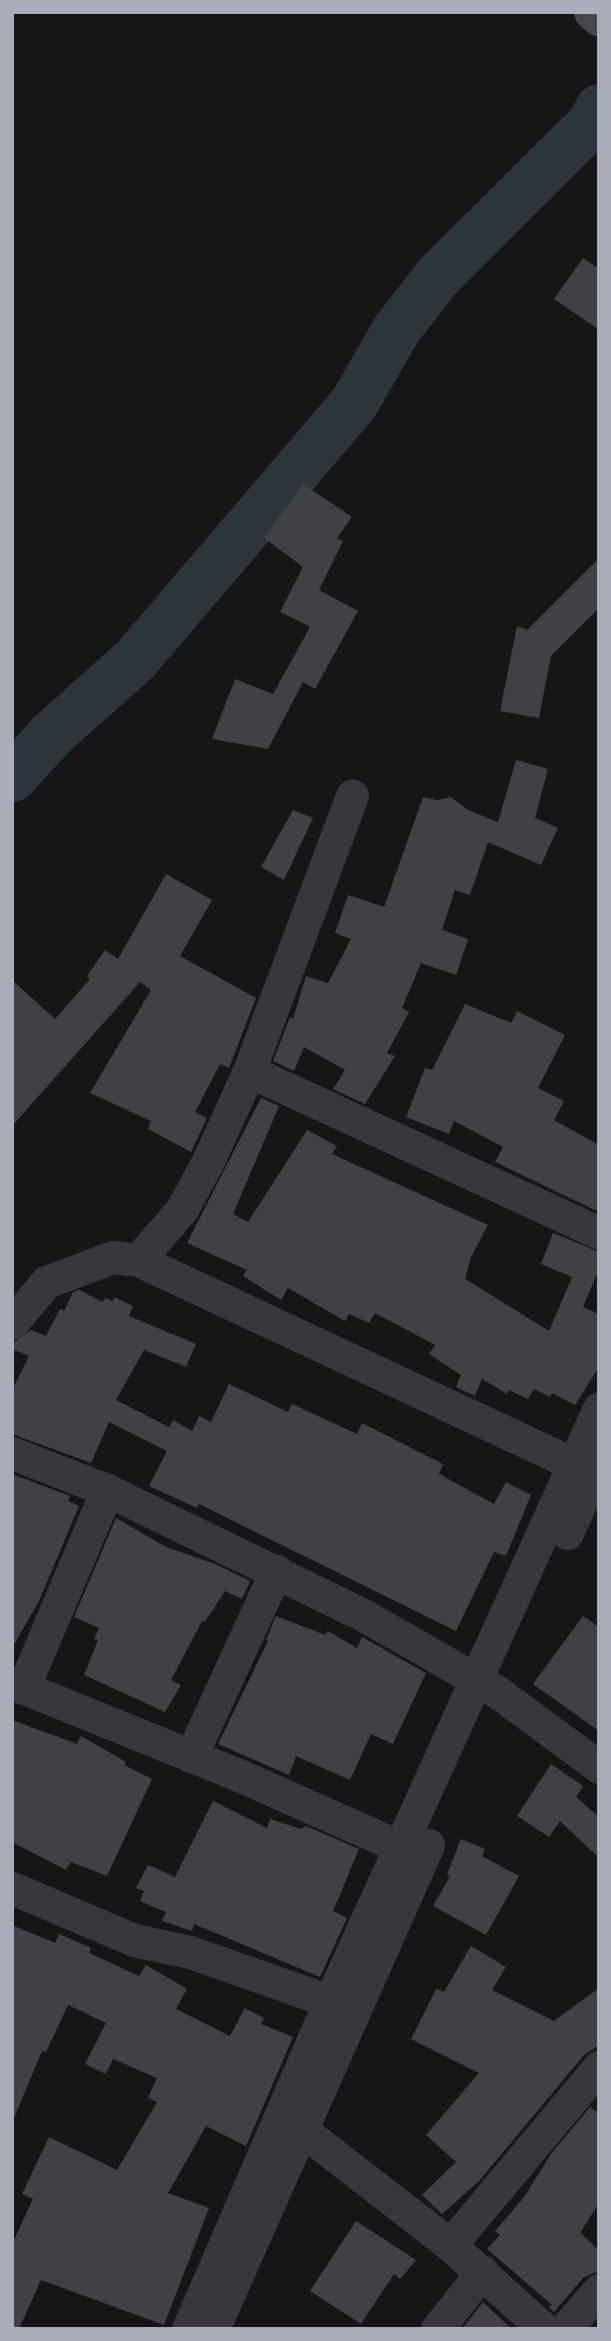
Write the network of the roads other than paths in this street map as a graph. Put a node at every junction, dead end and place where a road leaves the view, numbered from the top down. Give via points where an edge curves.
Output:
1 (593, 12) edge
2 (599, 17) edge
3 (352, 796) dead end
4 (249, 1071) junction
5 (599, 1233) edge
6 (138, 1260) junction
7 (12, 1323) edge
8 (596, 1422) edge
9 (12, 1453) edge
10 (585, 1462) edge
11 (107, 1490) junction
12 (276, 1572) junction
13 (18, 1686) edge
14 (486, 1687) junction
15 (191, 1756) junction
16 (599, 1768) edge
17 (412, 1853) junction
18 (12, 1888) edge
19 (343, 2005) junction
20 (599, 2067) edge
21 (291, 2124) junction
22 (450, 2245) junction
23 (482, 2272) junction
24 (599, 2290) edge
25 (202, 2324) edge
26 (437, 2329) edge
27 (544, 2329) edge
28 (565, 2329) edge

1 - 2 street
3 - 4 street
4 - 5 street
4 - 6 street via 182,1209
6 - 7 street via 113,1257 46,1282
6 - 10 street
8 - 10 street
9 - 11 street
10 - 14 street
11 - 12 street
11 - 13 street
12 - 14 street via 365,1616
12 - 15 street
13 - 15 street
14 - 16 street
14 - 17 street
15 - 17 street
17 - 19 street
18 - 19 street via 134,1940 190,1952
19 - 21 street
20 - 22 street
21 - 22 street
21 - 25 street
22 - 23 street
23 - 26 street
23 - 27 street
24 - 28 street

